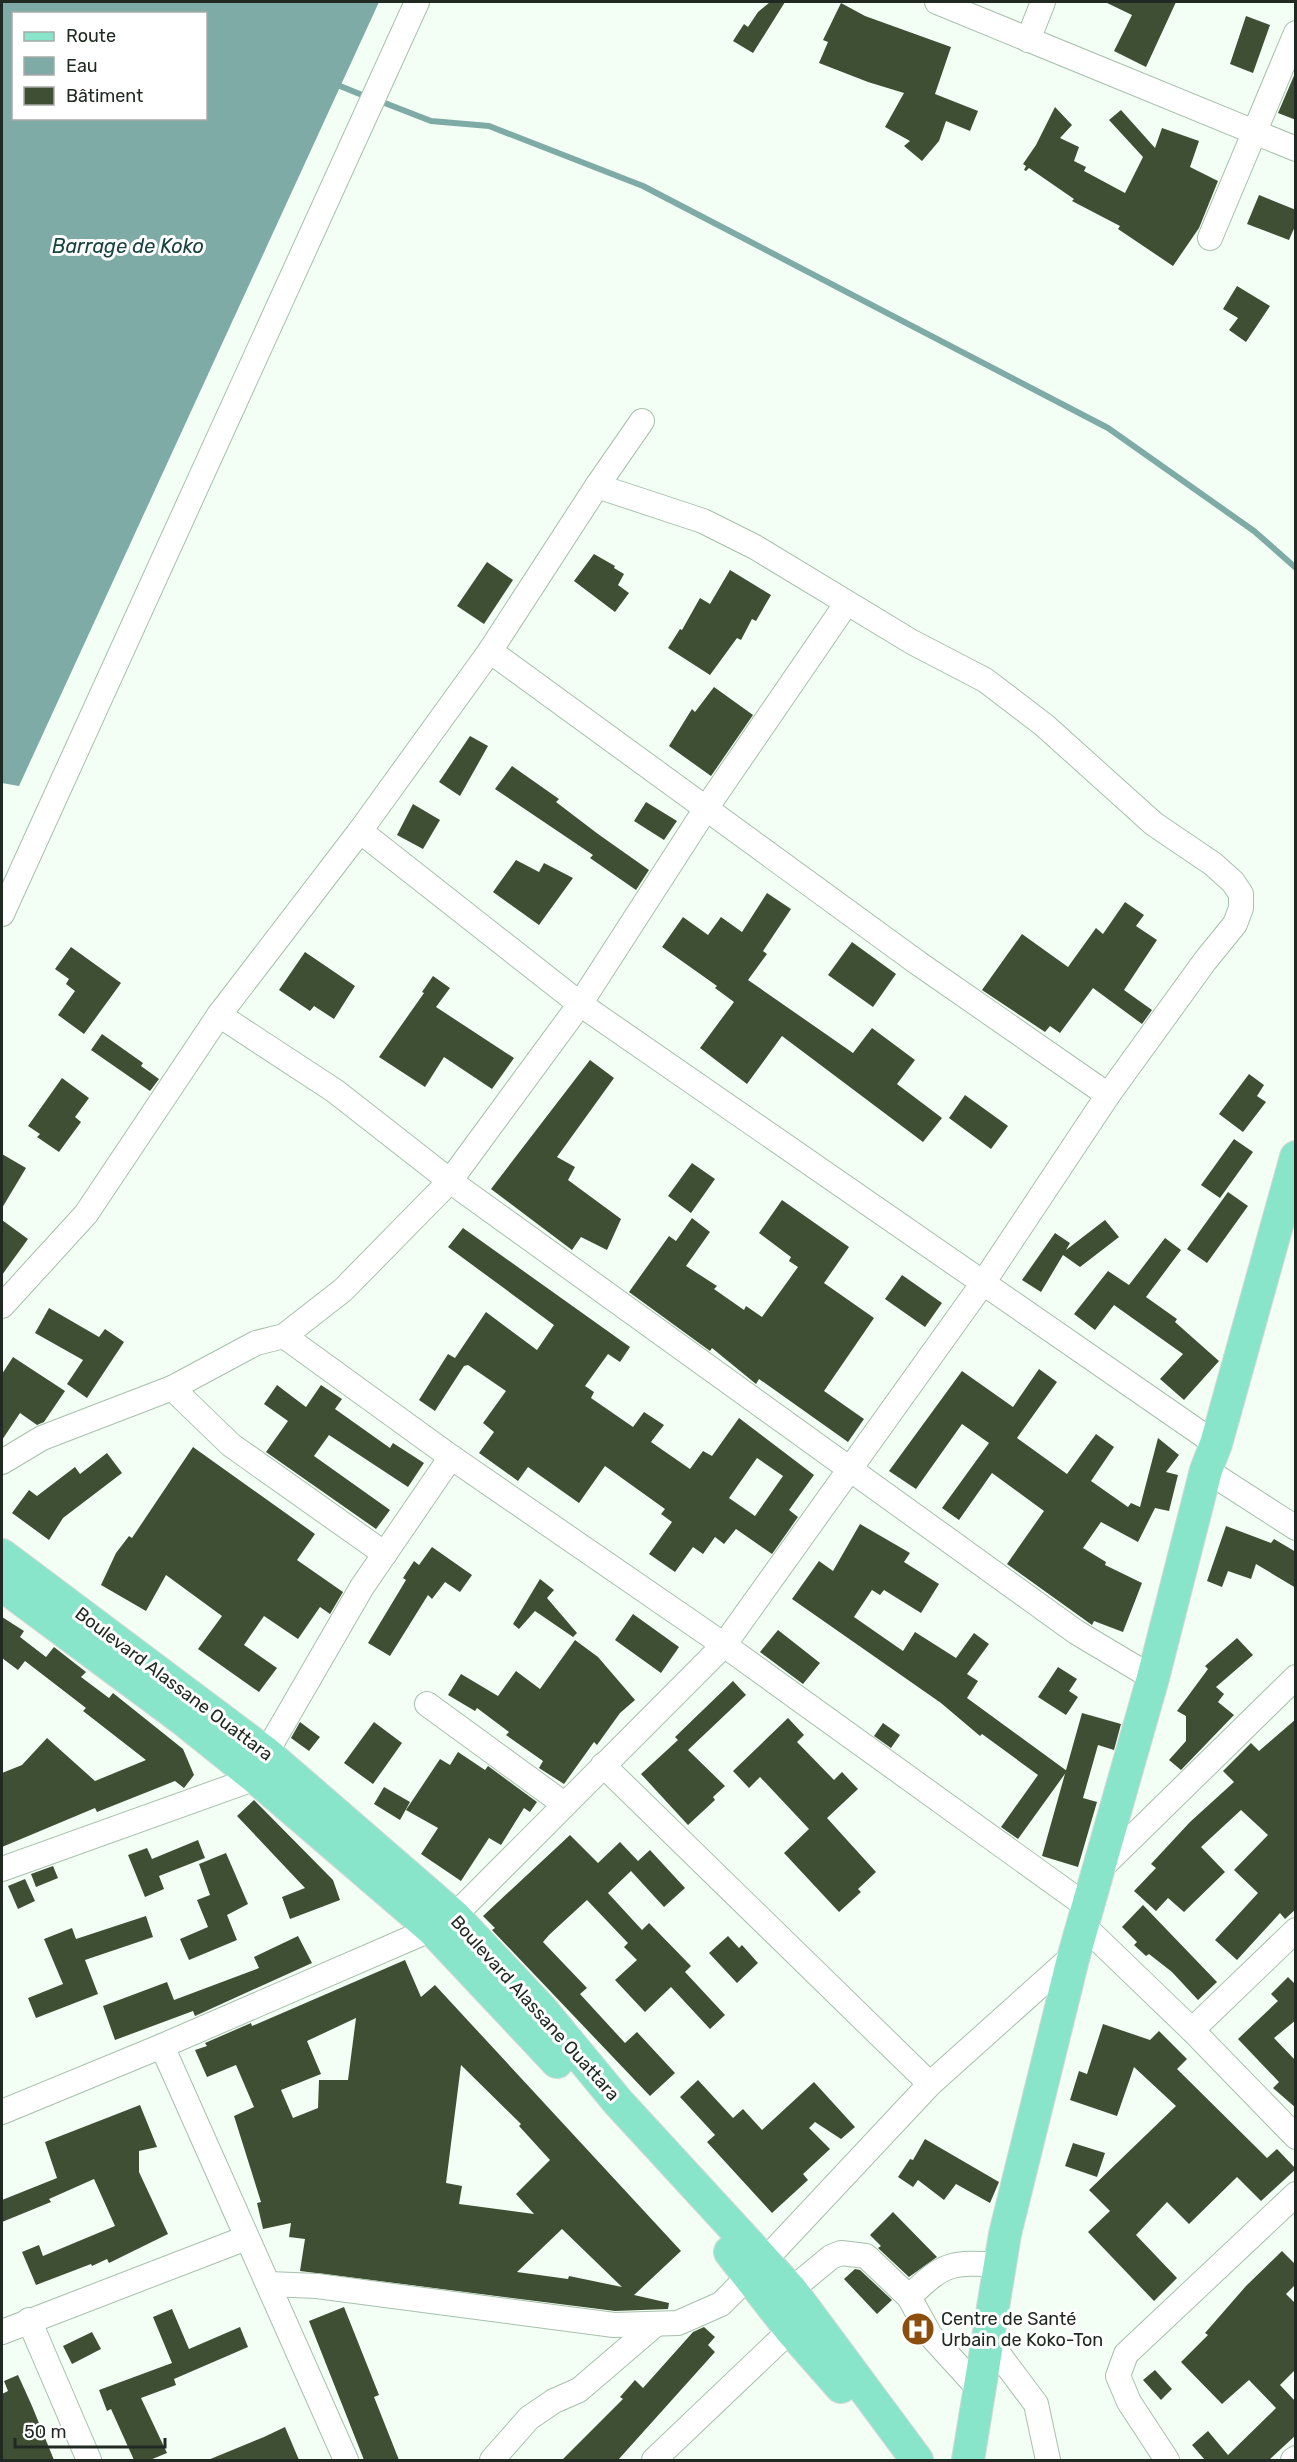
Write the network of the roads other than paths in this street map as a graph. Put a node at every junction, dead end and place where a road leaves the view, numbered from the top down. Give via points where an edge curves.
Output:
1 (417, 2) edge
2 (937, 2) edge
3 (1043, 2) edge
4 (1296, 33) edge
5 (1028, 40) junction
6 (1253, 130) junction
7 (1296, 149) edge
8 (1210, 238) dead end
9 (642, 421) dead end
10 (597, 486) junction
11 (846, 604) junction
12 (490, 651) junction
13 (707, 807) junction
14 (360, 831) junction
15 (2, 914) edge
16 (580, 1004) junction
17 (219, 1016) junction
18 (1108, 1095) junction
19 (1296, 1157) edge
20 (450, 1181) junction
21 (983, 1283) junction
22 (2, 1306) edge
23 (284, 1336) junction
24 (172, 1388) junction
25 (452, 1457) junction
26 (1211, 1457) junction
27 (2, 1462) edge
28 (850, 1468) junction
29 (1296, 1528) edge
30 (385, 1554) junction
31 (2, 1555) edge
32 (2, 1585) edge
33 (724, 1645) junction
34 (1296, 1677) edge
35 (1154, 1678) junction
36 (427, 1704) dead end
37 (261, 1765) junction
38 (603, 1765) junction
39 (564, 1804) junction
40 (2, 1869) edge
41 (1097, 1873) junction
42 (443, 1922) junction
43 (1082, 1930) junction
44 (1296, 1930) edge
45 (1192, 2030) junction
46 (162, 2046) junction
47 (930, 2084) junction
48 (2, 2112) edge
49 (1296, 2137) edge
50 (1296, 2194) edge
51 (246, 2238) junction
52 (1000, 2265) junction
53 (757, 2267) junction
54 (268, 2284) junction
55 (909, 2297) junction
56 (797, 2310) junction
57 (29, 2320) junction
58 (656, 2324) junction
59 (2, 2332) edge
60 (988, 2340) junction
61 (980, 2390) junction
62 (89, 2460) edge
63 (346, 2460) edge
64 (492, 2460) edge
65 (654, 2460) edge
66 (896, 2460) edge
67 (917, 2460) edge
68 (968, 2460) edge
69 (1048, 2460) edge
70 (1167, 2460) edge

1 - 15 street
2 - 5 street
3 - 5 street
4 - 6 street
5 - 6 street
6 - 7 street
6 - 8 street
9 - 10 street
10 - 11 street via 703,520 755,547
10 - 12 street
11 - 13 street
11 - 18 street via 986,680 1044,725 1154,824 1213,864 1241,894 1235,924
12 - 13 street
12 - 14 street
13 - 16 street
13 - 18 street via 918,963
14 - 16 street
14 - 17 street
16 - 20 street
16 - 21 street
17 - 20 street via 335,1091
17 - 22 street via 86,1214
18 - 21 street
19 - 26 main road
20 - 23 street via 344,1290
20 - 28 street
21 - 26 street
21 - 28 street
23 - 24 street via 256,1343
23 - 25 street
24 - 27 street via 42,1438
24 - 30 street via 231,1445
25 - 30 street
25 - 33 street
26 - 29 street
26 - 35 main road
28 - 33 street
28 - 35 street via 1076,1632
30 - 37 street via 362,1587
31 - 37 main road, Boulevard Alassane Ouattara
32 - 37 main road, Boulevard Alassane Ouattara via 181,1718
33 - 38 street
33 - 43 street
34 - 41 street
35 - 41 main road
36 - 39 street
37 - 40 street
37 - 42 main road, Boulevard Alassane Ouattara
38 - 39 street
38 - 47 street
39 - 42 street
41 - 43 main road
42 - 46 street
42 - 53 main road, Boulevard Alassane Ouattara via 542,2010
43 - 45 street
43 - 47 street
43 - 52 main road
44 - 45 street
45 - 49 street
46 - 48 street
46 - 51 street
47 - 53 street
50 - 70 street via 1126,2355 1118,2376 1129,2402
51 - 54 street
51 - 57 street
52 - 55 street via 959,2262 935,2272
52 - 60 main road
53 - 56 main road, Boulevard Alassane Ouattara
53 - 58 street via 720,2304 678,2323
54 - 58 street via 316,2286 614,2325
54 - 63 street
55 - 56 street via 866,2256 841,2253 831,2257
55 - 61 street via 930,2335
56 - 65 street
56 - 66 main road, Boulevard Alassane Ouattara
56 - 67 main road, Boulevard Alassane Ouattara
57 - 59 street
57 - 62 street
58 - 64 street via 579,2390 529,2418
60 - 61 main road
60 - 69 street via 1036,2404
61 - 68 main road

